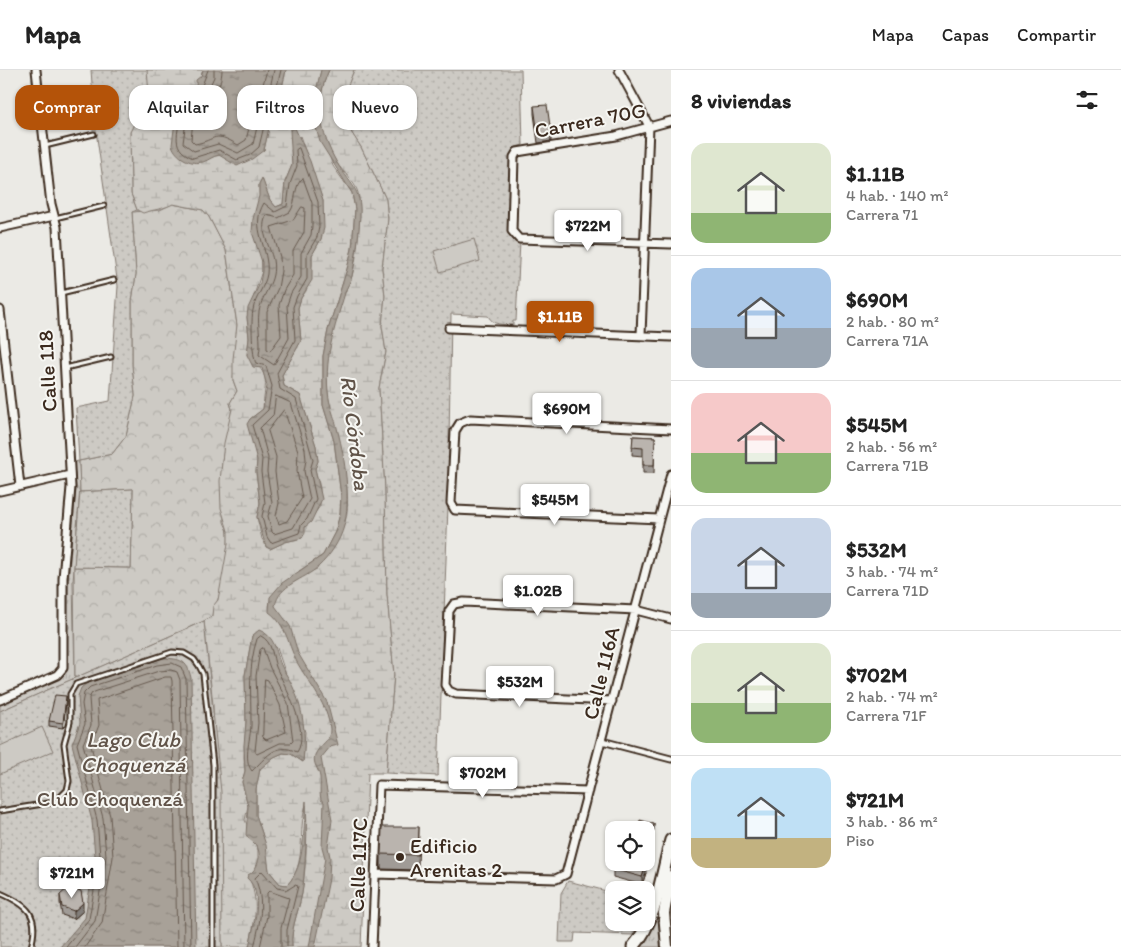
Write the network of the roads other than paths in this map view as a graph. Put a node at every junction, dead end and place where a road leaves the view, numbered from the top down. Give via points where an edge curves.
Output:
1 (36, 70) edge
2 (619, 70) edge
3 (671, 122) edge
4 (649, 126) junction
5 (94, 134) dead end
6 (44, 146) junction
7 (104, 206) dead end
8 (54, 217) junction
9 (0, 228) edge
10 (644, 243) junction
11 (671, 244) edge
12 (114, 280) dead end
13 (60, 293) junction
14 (0, 310) edge
15 (449, 328) dead end
16 (641, 335) junction
17 (671, 336) edge
18 (111, 357) dead end
19 (64, 368) junction
20 (671, 430) edge
21 (671, 474) edge
22 (70, 475) junction
23 (20, 486) junction
24 (0, 491) edge
25 (659, 519) junction
26 (636, 610) junction
27 (671, 619) edge
28 (0, 700) edge
29 (612, 701) junction
30 (602, 741) junction
31 (671, 759) edge
32 (588, 791) junction
33 (0, 811) edge
34 (671, 840) edge
35 (375, 874) junction
36 (671, 876) edge
37 (0, 893) edge
38 (31, 947) edge
39 (213, 947) edge
40 (372, 947) edge
41 (633, 947) edge
42 (667, 947) edge

1 - 6 street, Calle 118
2 - 4 street
3 - 4 street, Carrera 70G
4 - 10 street
4 - 10 street, Carrera 70G via 572,145 517,152 514,157 512,231 519,239
5 - 6 lane
6 - 8 street, Calle 118
7 - 8 lane
8 - 9 street
8 - 13 street, Calle 118
10 - 11 street
10 - 16 street
12 - 13 lane
13 - 19 street, Calle 118
14 - 23 street
15 - 16 street
16 - 17 street
18 - 19 lane
19 - 22 street, Calle 118
20 - 25 street via 470,419 460,422 455,431 451,503 455,510
21 - 25 street, Calle 116A
22 - 23 street
22 - 28 street, Calle 118 via 63,578 62,671
23 - 24 street
25 - 26 street, Calle 116A
26 - 27 street
26 - 29 street, Calle 116A
26 - 29 street via 464,602 454,604 449,611 445,685 449,691 456,694
29 - 30 street, Calle 116A
30 - 31 street
30 - 32 street, Calle 116A
32 - 35 street, Calle 116A via 569,869 563,878
32 - 35 street, Calle 117C via 379,785
33 - 39 lane via 56,802 68,790 64,744 70,722 70,694 76,684 166,653 194,659 203,674 213,765
34 - 41 highway via 649,922
35 - 40 street, Calle 117C
36 - 42 main road via 664,913
37 - 38 lane via 21,903 32,915 35,932

